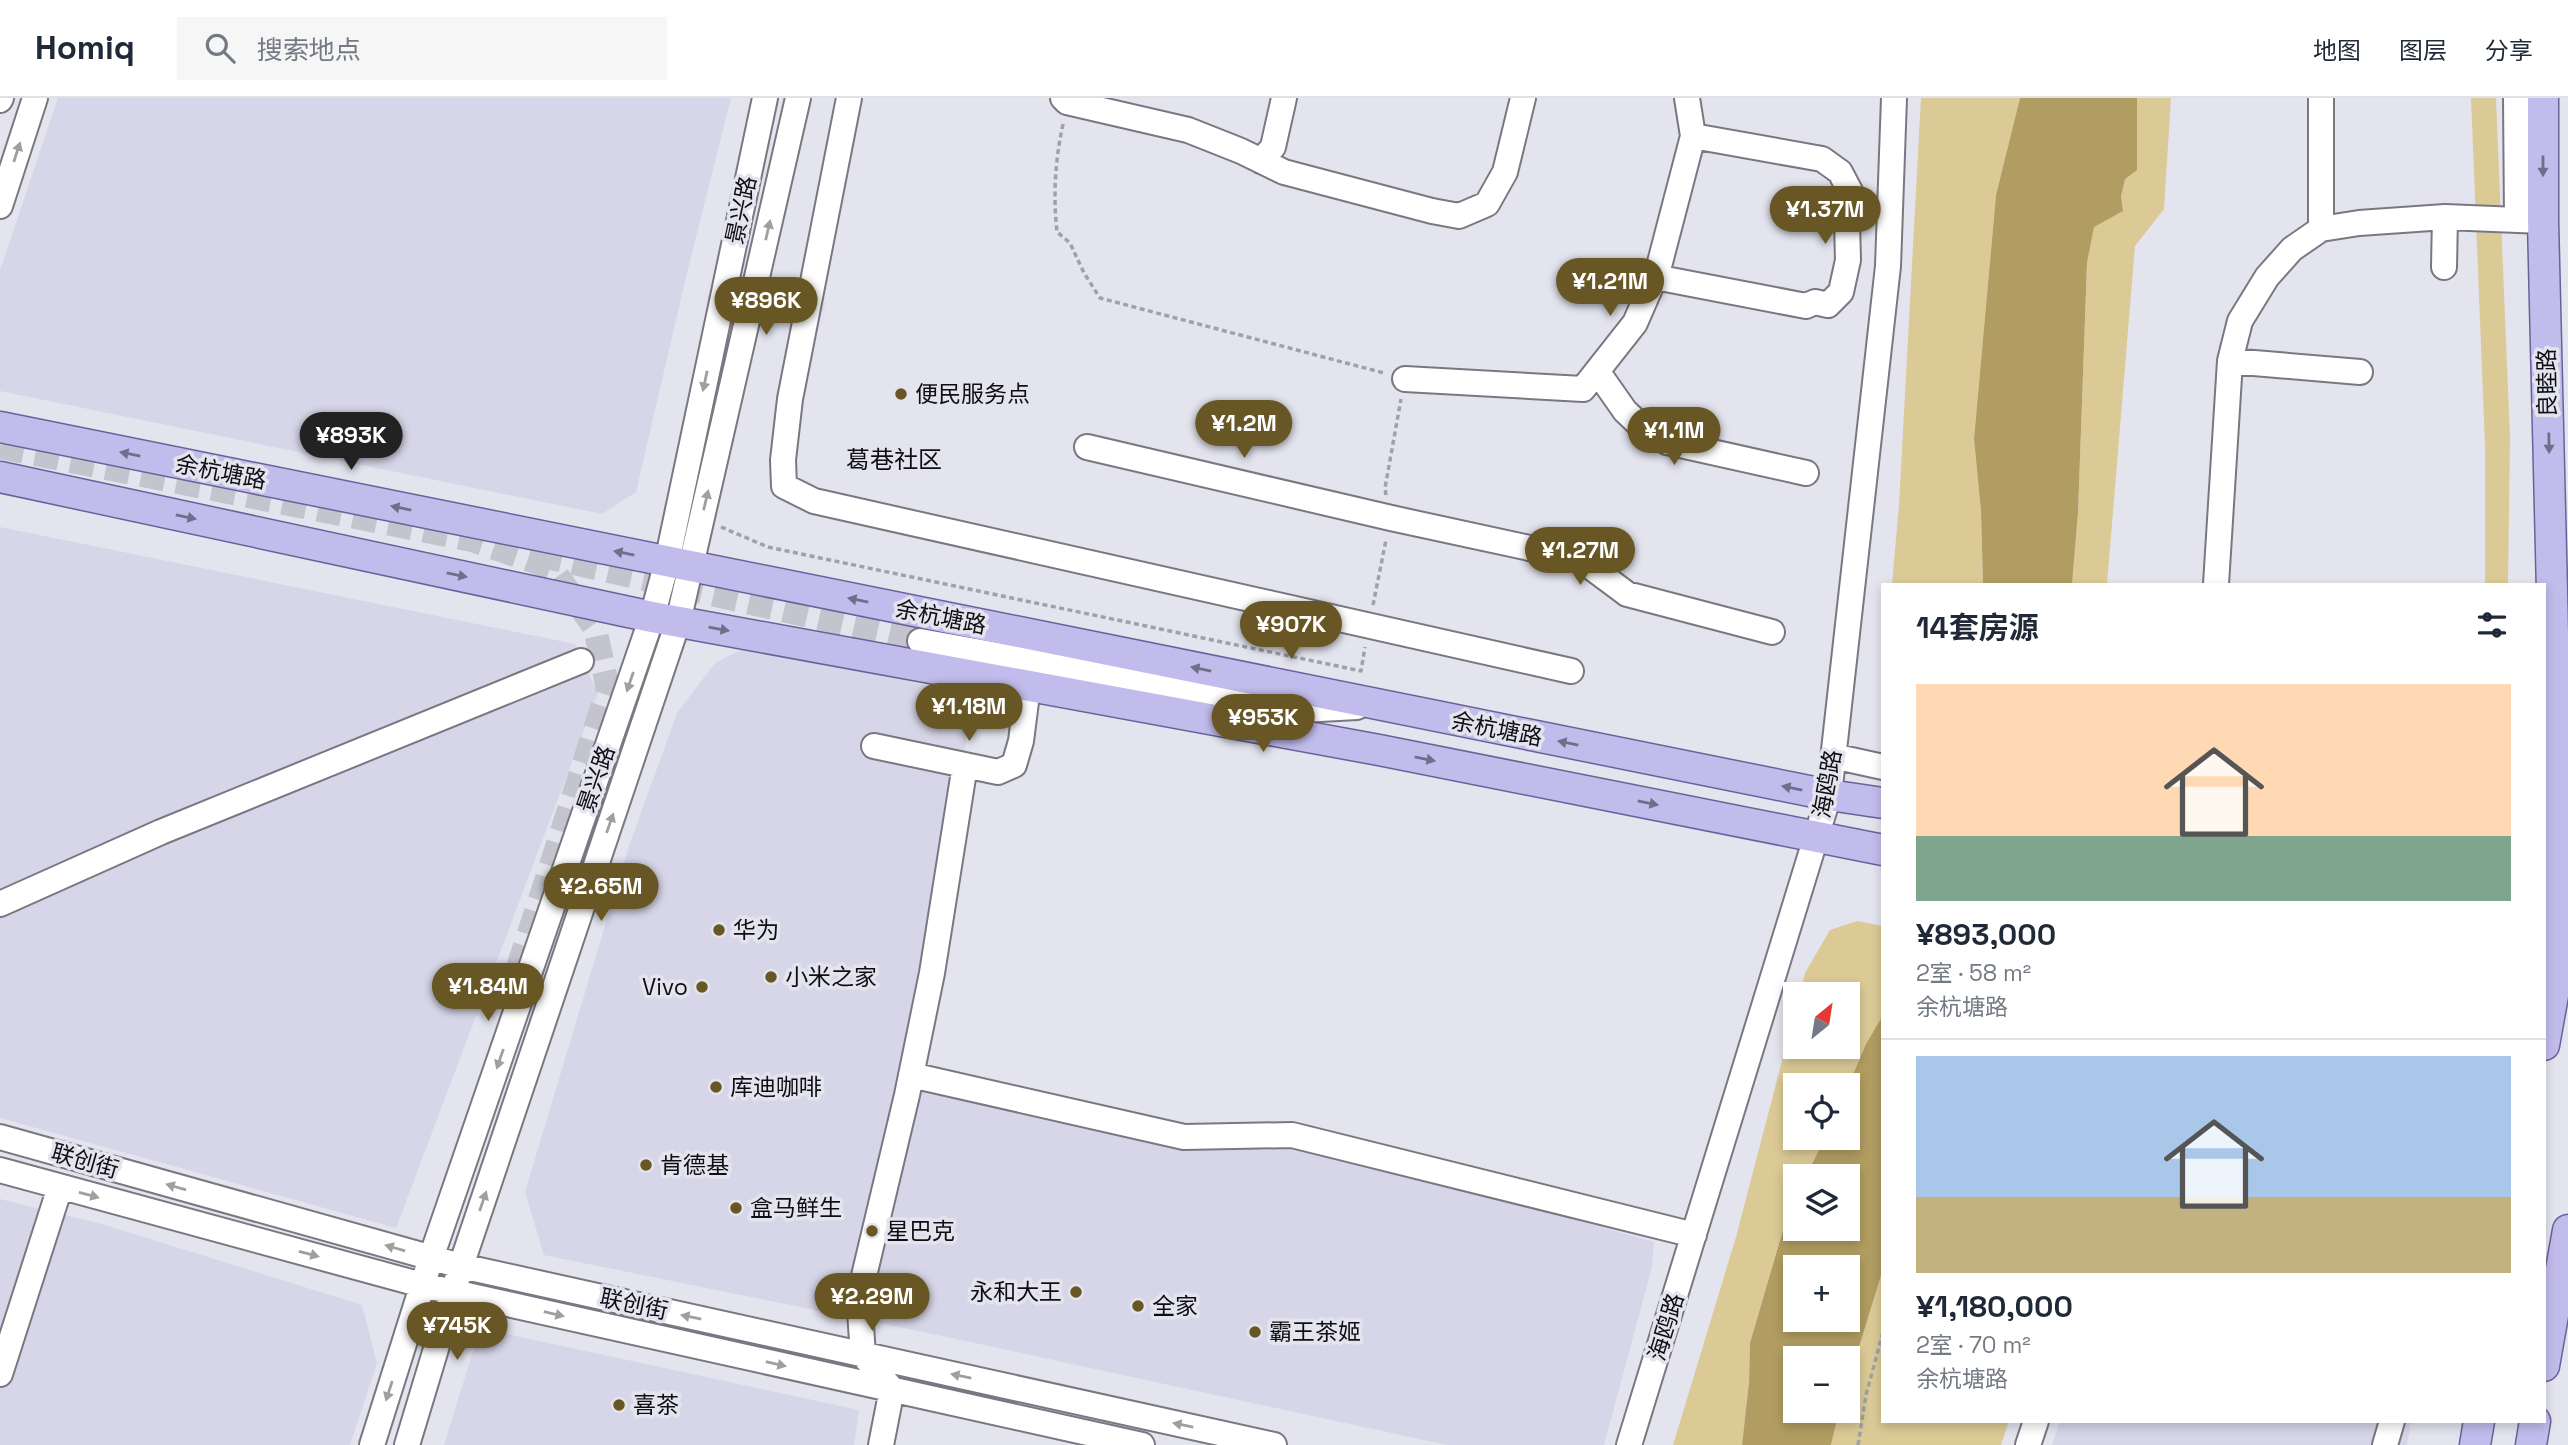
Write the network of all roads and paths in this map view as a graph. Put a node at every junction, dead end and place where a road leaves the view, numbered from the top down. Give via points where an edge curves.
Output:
1 (35, 98) edge
2 (765, 98) edge
3 (798, 98) edge
4 (849, 98) edge
5 (1062, 98) edge
6 (1284, 98) edge
7 (1523, 98) edge
8 (1687, 98) edge
9 (1894, 98) edge
10 (2321, 98) edge
11 (2516, 98) edge
12 (2543, 98) edge
13 (1693, 136) junction
14 (1261, 161) junction
15 (0, 206) edge
16 (2445, 217) junction
17 (2530, 221) junction
18 (2321, 229) junction
19 (2444, 267) dead end
20 (1655, 277) junction
21 (2230, 361) junction
22 (1597, 371) junction
23 (2360, 372) dead end
24 (1405, 379) dead end
25 (0, 428) edge
26 (1087, 447) dead end
27 (1806, 473) dead end
28 (0, 477) edge
29 (679, 564) junction
30 (2217, 583) edge
31 (2544, 583) edge
32 (665, 620) junction
33 (2546, 622) edge
34 (1772, 632) dead end
35 (581, 661) dead end
36 (1571, 671) dead end
37 (1028, 686) junction
38 (1386, 706) junction
39 (874, 746) dead end
40 (1379, 750) junction
41 (1833, 756) junction
42 (965, 765) junction
43 (1881, 767) edge
44 (1829, 795) junction
45 (1881, 803) edge
46 (1818, 836) junction
47 (1881, 850) edge
48 (0, 904) edge
49 (2558, 922) edge
50 (2556, 973) edge
51 (2546, 1033) edge
52 (911, 1075) junction
53 (0, 1137) edge
54 (0, 1170) edge
55 (60, 1187) junction
56 (2568, 1230) edge
57 (1694, 1235) junction
58 (431, 1258) junction
59 (461, 1266) junction
60 (422, 1285) junction
61 (455, 1293) junction
62 (1881, 1339) edge
63 (863, 1355) junction
64 (2546, 1355) edge
65 (0, 1374) edge
66 (892, 1390) junction
67 (2035, 1423) edge
68 (2391, 1423) edge
69 (2479, 1423) edge
70 (2535, 1423) edge
71 (372, 1445) edge
72 (407, 1445) edge
73 (881, 1445) edge
74 (1142, 1445) edge
75 (1273, 1445) edge
76 (1629, 1445) edge
77 (1858, 1445) edge
78 (2028, 1445) edge
79 (2385, 1445) edge
80 (2475, 1445) edge
81 (2531, 1445) edge

15 -> 1 street
2 -> 29 street, 景兴路
29 -> 3 street, 景兴路
4 - 36 street via 790,399 784,486 814,501
5 - 14 street via 1188,130
6 - 14 street via 1273,147
7 - 14 street via 1505,172 1487,204 1459,216 1284,172
8 - 13 street
9 - 41 street, 海鸥路 via 1888,266
10 - 18 street
11 - 17 street
12 -> 17 main road, 良睦路
13 - 20 street
13 - 20 street via 1822,159 1840,172 1851,193 1841,292 1828,306 1815,302 1806,306
16 - 17 street
16 - 18 street
16 - 19 street
17 -> 31 main road, 良睦路
18 - 21 street via 2292,249 2267,277 2240,321
20 - 22 street via 1635,323
21 - 23 street
21 - 30 street
22 - 24 street via 1583,389
22 - 27 street via 1626,411 1644,429 1667,442
29 -> 25 main road, 余杭塘路
26 - 34 street via 1580,559 1627,594
28 -> 32 main road, 余杭塘路
29 - 32 street, 景兴路
38 -> 29 main road, 余杭塘路
32 -> 37 main road, 余杭塘路
32 -> 58 street, 景兴路
59 -> 32 street, 景兴路
33 -> 49 main road, 良睦路
35 - 48 street via 161,832
37 - 40 main road, 余杭塘路
37 - 42 street via 1014,765 998,772
38 - 40 street via 1301,710 920,645 1306,721
44 -> 38 main road, 余杭塘路
39 - 42 street
40 -> 46 main road, 余杭塘路
41 - 43 street
41 - 44 street, 海鸥路
42 - 52 street
44 - 45 main road, 余杭塘路
44 - 46 street, 海鸥路
46 - 47 main road, 余杭塘路
46 - 57 street, 海鸥路
49 - 50 main road, 良睦路
50 - 51 main road, 良睦路
52 - 57 street via 1184,1137 1292,1135
52 - 63 street via 859,1297
58 -> 53 street, 联创街
54 - 55 street, 联创街
55 -> 60 street, 联创街
55 - 65 street
56 - 64 main road
57 - 76 street, 海鸥路
58 - 59 street, 联创街
58 - 60 street, 景兴路
59 - 61 street, 景兴路
63 -> 59 street, 联创街
60 - 61 street, 联创街
60 -> 71 street, 景兴路
61 -> 66 street, 联创街
61 - 72 street, 景兴路
62 - 77 path
63 - 66 street
75 -> 63 street, 联创街
66 - 73 street
66 - 74 street, 联创街
67 - 78 street
68 - 79 street
69 - 80 main road
70 - 81 main road

